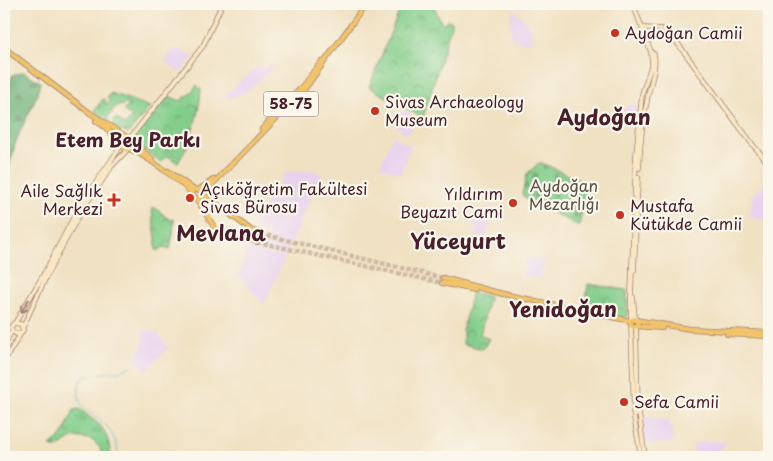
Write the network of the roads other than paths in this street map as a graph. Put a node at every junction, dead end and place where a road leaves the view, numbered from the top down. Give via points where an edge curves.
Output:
1 (222, 4) edge
2 (364, 4) edge
3 (634, 4) edge
4 (644, 28) junction
5 (4, 50) edge
6 (645, 84) junction
7 (650, 86) junction
8 (644, 100) junction
9 (130, 139) junction
10 (121, 144) junction
11 (128, 149) junction
12 (769, 164) edge
13 (199, 194) junction
14 (261, 234) tunnel mouth
15 (257, 242) tunnel mouth
16 (443, 281) tunnel mouth
17 (15, 323) junction
18 (633, 323) junction
19 (23, 327) junction
20 (12, 330) junction
21 (20, 333) junction
22 (769, 335) edge
23 (4, 346) edge
24 (4, 360) edge
25 (636, 412) junction
26 (641, 457) edge
27 (645, 457) edge

1 - 9 main road via 203,46
2 - 13 main road, 58-75 via 304,90
3 - 4 main road
3 - 6 main road via 652,58
4 - 7 main road via 655,62
4 - 12 main road via 670,33
5 - 9 main road
5 - 10 main road via 105,127
6 - 7 main road
6 - 8 main road
7 - 8 main road
8 - 18 main road
9 - 10 main road via 122,140
9 - 11 main road via 132,145
9 - 13 main road
10 - 11 main road
10 -> 17 main road via 79,207
11 - 13 main road via 138,152
11 - 19 main road via 112,166 80,213
13 - 14 main road
13 - 15 main road via 202,210 217,231
16 - 18 main road
17 - 19 main road
17 - 20 main road
18 - 22 main road
18 - 25 main road
19 - 21 main road
20 - 21 main road via 15,334
20 - 23 main road
21 - 24 main road
25 - 26 main road
25 - 27 main road

